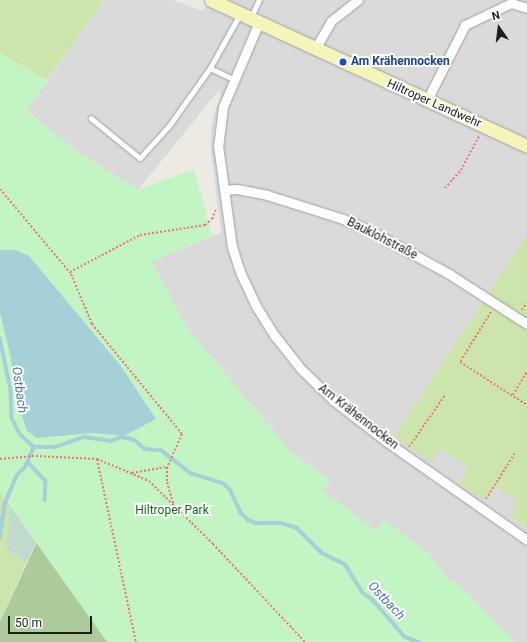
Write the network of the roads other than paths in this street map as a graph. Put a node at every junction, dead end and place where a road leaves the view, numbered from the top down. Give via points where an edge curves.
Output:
1 (211, 0) edge
2 (259, 0) edge
3 (358, 0) edge
4 (527, 8) edge
5 (250, 18) junction
6 (315, 49) junction
7 (210, 68) junction
8 (234, 79) junction
9 (426, 100) junction
10 (91, 118) dead end
11 (527, 146) edge
12 (224, 190) junction
13 (527, 324) edge
14 (527, 540) edge

1 - 5 street, Hiltroper Landwehr
2 - 5 lane
3 - 6 street via 331,21
4 - 9 street via 512,3 466,25
5 - 6 street, Hiltroper Landwehr
5 - 7 lane
5 - 8 street, Am Krähennocken
6 - 9 street, Hiltroper Landwehr
7 - 8 lane
7 - 10 lane via 169,126 140,158
8 - 12 street, Am Krähennocken via 219,124 218,145
9 - 11 street, Hiltroper Landwehr
12 - 13 street, Bauklohstraße via 236,189 267,195 343,219 407,250
12 - 14 street, Am Krähennocken via 232,247 240,274 275,336 301,369 334,401

